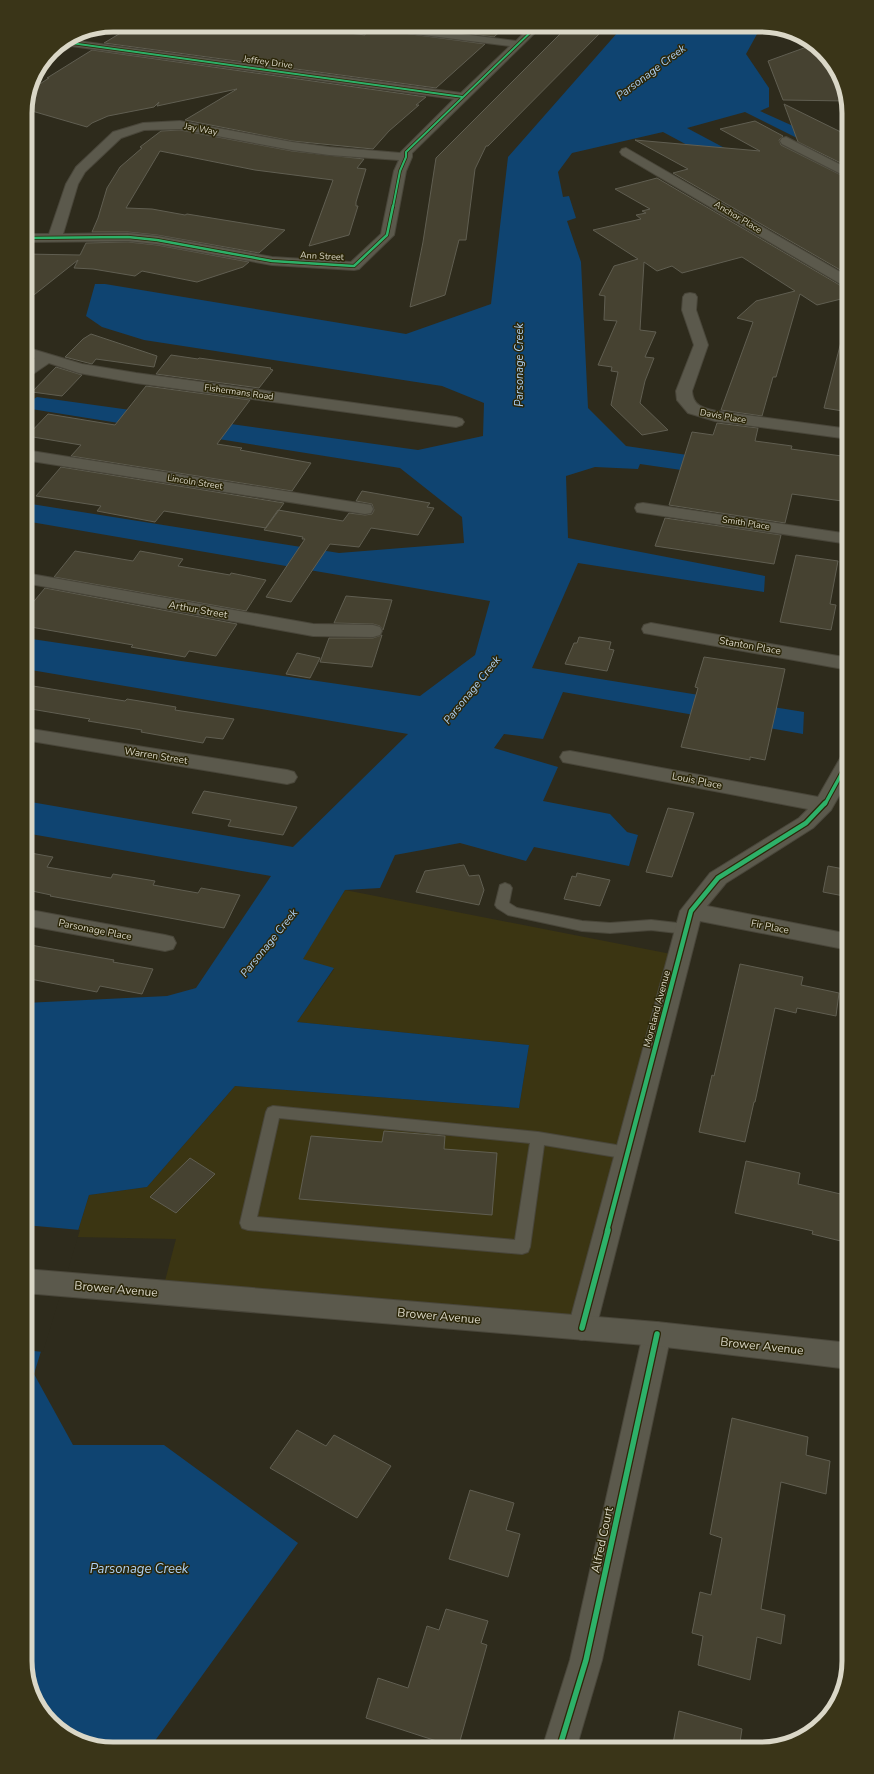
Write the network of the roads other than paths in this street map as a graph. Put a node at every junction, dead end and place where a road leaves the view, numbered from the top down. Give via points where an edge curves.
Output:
1 (423, 32) edge
2 (531, 32) edge
3 (72, 43) edge
4 (518, 44) junction
5 (463, 97) junction
6 (786, 141) dead end
7 (626, 152) dead end
8 (406, 157) junction
9 (842, 170) edge
10 (55, 237) junction
11 (32, 238) edge
12 (842, 279) edge
13 (690, 297) dead end
14 (32, 353) edge
15 (47, 357) junction
16 (32, 368) edge
17 (456, 422) dead end
18 (842, 433) edge
19 (32, 456) edge
20 (643, 508) dead end
21 (365, 509) dead end
22 (842, 538) edge
23 (32, 579) edge
24 (651, 629) dead end
25 (373, 631) dead end
26 (842, 663) edge
27 (32, 735) edge
28 (570, 757) dead end
29 (842, 773) edge
30 (287, 777) dead end
31 (824, 805) junction
32 (504, 888) dead end
33 (32, 918) edge
34 (688, 920) junction
35 (842, 941) edge
36 (165, 943) dead end
37 (538, 1138) junction
38 (628, 1152) junction
39 (32, 1282) edge
40 (582, 1328) junction
41 (657, 1334) junction
42 (842, 1355) edge
43 (561, 1742) edge

1 - 4 street
2 - 4 street, Ann Street
3 - 5 street, Jeffrey Drive
4 - 5 street, Ann Street
5 - 8 street, Ann Street via 406,152
6 - 9 street
7 - 12 street, Anchor Place
8 - 10 street, Jay Way via 292,146 180,125 143,127 117,135 80,170 72,184
8 - 10 street, Ann Street via 400,171 387,235 354,266 272,261 128,237
10 - 11 street, Ann Street
13 - 18 street, Davis Place via 689,310 701,345 684,391 685,400 694,410 715,416
14 - 15 street, Fishermans Road
15 - 16 street
15 - 17 street, Fishermans Road via 79,368 136,378
19 - 21 street, Lincoln Street
20 - 22 street, Smith Place
23 - 25 street, Arthur Street via 313,630
24 - 26 street, Stanton Place
27 - 30 street, Warren Street
28 - 31 street, Louis Place
29 - 31 street, Moreland Avenue
31 - 34 street, Moreland Avenue via 806,823 718,878
32 - 34 lane via 502,905 513,912 582,926 610,928
33 - 36 street, Parsonage Place
34 - 35 street, Fir Place
34 - 38 street, Moreland Avenue
37 - 37 lane via 522,1247 248,1223 273,1112
37 - 38 lane
38 - 40 street, Moreland Avenue
39 - 40 street, Brower Avenue
40 - 41 street, Brower Avenue
41 - 42 street, Brower Avenue
41 - 43 street, Alfred Court via 586,1660

